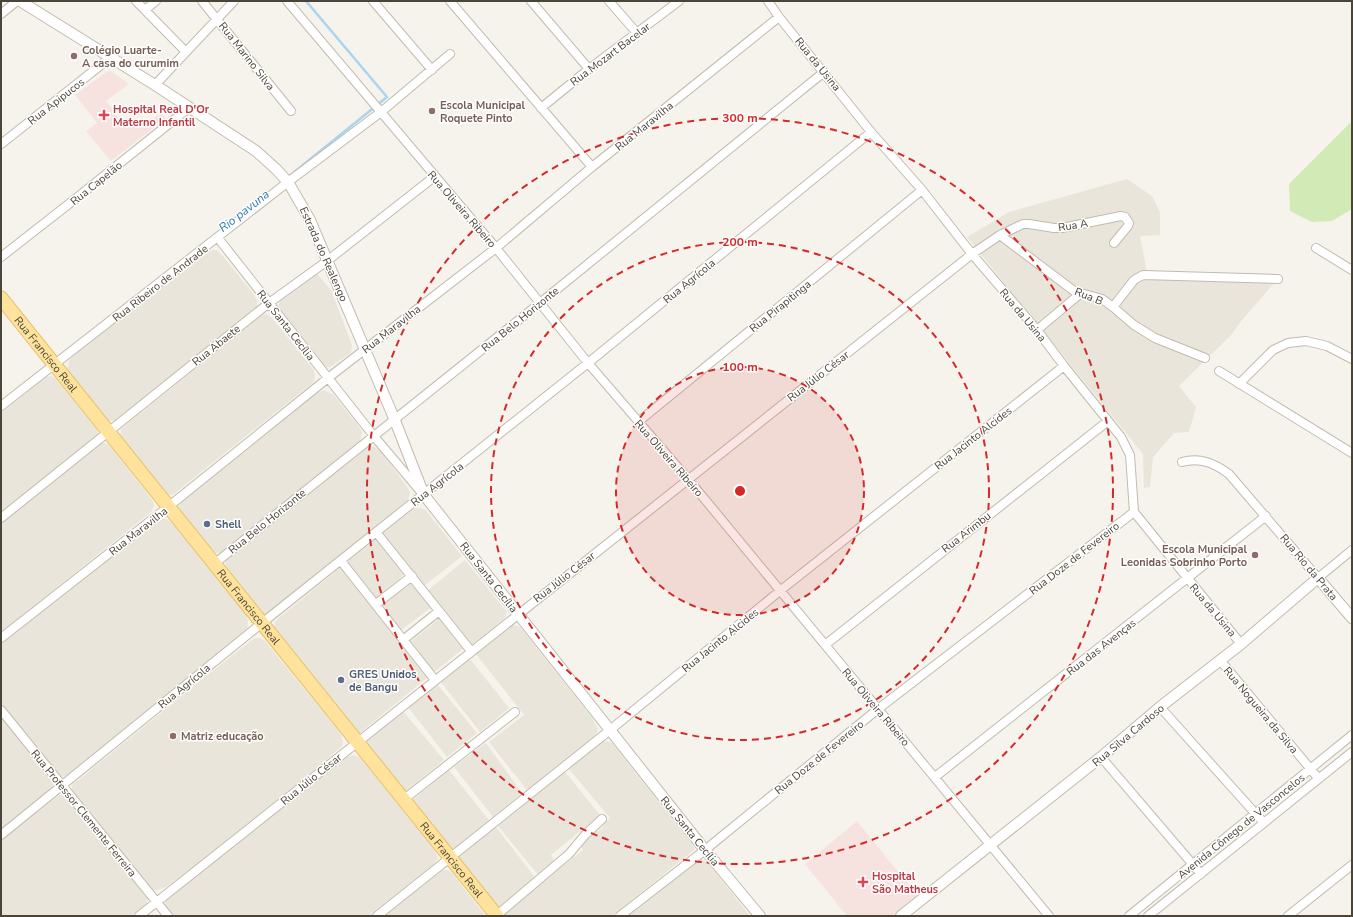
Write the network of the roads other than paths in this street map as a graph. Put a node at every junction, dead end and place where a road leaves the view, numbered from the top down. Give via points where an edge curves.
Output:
1 (17, 1) edge
2 (20, 1) edge
3 (136, 1) edge
4 (156, 1) edge
5 (202, 1) edge
6 (234, 1) edge
7 (287, 1) edge
8 (373, 1) edge
9 (450, 1) edge
10 (531, 1) edge
11 (609, 1) edge
12 (679, 1) edge
13 (768, 1) edge
14 (145, 10) junction
15 (1, 14) edge
16 (779, 17) junction
17 (218, 18) junction
18 (637, 33) junction
19 (186, 52) junction
20 (450, 54) dead end
21 (111, 57) junction
22 (589, 69) junction
23 (432, 70) junction
24 (824, 72) junction
25 (155, 85) junction
26 (190, 108) junction
27 (541, 108) junction
28 (291, 111) dead end
29 (380, 112) junction
30 (871, 132) junction
31 (1, 144) edge
32 (592, 167) junction
33 (434, 177) junction
34 (288, 182) junction
35 (922, 190) junction
36 (1000, 235) junction
37 (218, 238) junction
38 (1114, 243) dead end
39 (496, 248) junction
40 (1316, 248) dead end
41 (972, 254) junction
42 (1, 257) edge
43 (327, 262) junction
44 (1352, 270) edge
45 (1278, 279) dead end
46 (1081, 293) junction
47 (1, 298) edge
48 (540, 303) junction
49 (269, 304) junction
50 (1113, 307) junction
51 (1037, 330) junction
52 (365, 349) junction
53 (1205, 358) dead end
54 (1352, 359) edge
55 (588, 363) junction
56 (54, 364) junction
57 (1064, 366) junction
58 (1219, 371) dead end
59 (328, 378) junction
60 (1239, 384) junction
61 (1, 406) edge
62 (394, 418) junction
63 (1108, 421) junction
64 (638, 422) junction
65 (109, 432) junction
66 (373, 435) junction
67 (1352, 453) edge
68 (1182, 462) dead end
69 (688, 479) junction
70 (424, 495) junction
71 (168, 507) junction
72 (1134, 512) junction
73 (1266, 516) junction
74 (1, 518) edge
75 (376, 532) junction
76 (1350, 553) edge
77 (341, 561) junction
78 (214, 564) junction
79 (412, 576) junction
80 (1318, 578) junction
81 (1187, 579) junction
82 (780, 590) junction
83 (376, 604) junction
84 (439, 611) junction
85 (518, 614) junction
86 (1352, 618) edge
87 (262, 623) junction
88 (1, 638) edge
89 (403, 640) junction
90 (825, 644) junction
91 (1241, 644) junction
92 (471, 651) junction
93 (1220, 660) junction
94 (435, 680) junction
95 (1160, 707) junction
96 (878, 709) junction
97 (1, 710) edge
98 (515, 712) dead end
99 (610, 730) junction
100 (1352, 735) edge
101 (357, 742) junction
102 (1352, 752) edge
103 (1101, 757) junction
104 (1310, 769) junction
105 (935, 777) junction
106 (1318, 778) junction
107 (62, 786) junction
108 (403, 800) junction
109 (1256, 813) junction
110 (602, 819) dead end
111 (1263, 822) junction
112 (1, 835) edge
113 (991, 844) junction
114 (706, 850) junction
115 (450, 858) junction
116 (1193, 865) junction
117 (1352, 865) edge
118 (1201, 874) junction
119 (157, 902) junction
120 (139, 916) edge
121 (168, 916) edge
122 (377, 916) edge
123 (496, 916) edge
124 (620, 916) edge
125 (760, 916) edge
126 (901, 916) edge
127 (1049, 916) edge
128 (1129, 916) edge
129 (1148, 916) edge
130 (1288, 916) edge

1 - 15 street
2 - 21 street, Estrada do Realengo
3 - 14 street
4 - 14 street
5 - 17 street, Rua Marino Silva
6 - 17 street
7 - 29 street, Rua Oliveira Ribeiro
8 - 23 street
9 - 27 street
10 - 22 street
11 - 18 street
12 - 18 street, Rua Mozart Bacelar
13 - 16 street, Rua da Usina
14 - 19 street
16 - 24 street, Rua da Usina
16 - 32 street, Rua Maravilha
17 - 19 street
17 - 28 street, Rua Marino Silva
18 - 22 street, Rua Mozart Bacelar
19 - 25 street
20 - 23 street, Rua Ribeiro de Andrade
21 - 25 street, Estrada do Realengo
21 - 31 street, Rua Apipucos
22 - 27 street, Rua Mozart Bacelar
23 - 29 street, Rua Ribeiro de Andrade
24 - 30 street, Rua da Usina
24 - 48 street, Rua Belo Horizonte
25 - 26 street, Estrada do Realengo
26 - 34 street, Estrada do Realengo via 256,151
26 - 42 street, Rua Capelão
27 - 32 street
29 - 33 street, Rua Oliveira Ribeiro
29 - 34 street, Rua Ribeiro de Andrade
30 - 35 street, Rua da Usina
30 - 55 street, Rua Agrícola
32 - 39 street, Rua Maravilha
33 - 39 street, Rua Oliveira Ribeiro
33 - 43 street, Rua Abaete
34 - 37 street, Rua Ribeiro de Andrade
34 - 43 street, Estrada do Realengo via 310,220
35 - 41 street, Rua da Usina
35 - 64 street, Rua Pirapitinga
36 - 38 street, Rua A via 1023,224 1062,228 1125,217 1128,226
36 - 41 street, Rua A
36 - 46 street, Rua B via 1074,291
37 - 49 street, Rua Santa Cecília
37 - 56 street, Rua Ribeiro de Andrade
39 - 48 street, Rua Oliveira Ribeiro
39 - 52 street, Rua Maravilha
40 - 44 street
41 - 51 street, Rua da Usina
41 - 69 street, Rua Júlio César
43 - 49 street, Rua Abaete
43 - 52 street, Estrada do Realengo
45 - 50 street via 1143,275 1134,280
46 - 50 street, Rua B via 1102,299
46 - 51 street
47 - 56 main road, Rua Francisco Real
48 - 55 street, Rua Oliveira Ribeiro
48 - 62 street, Rua Belo Horizonte
49 - 59 street, Rua Santa Cecília
49 - 65 street, Rua Abaete
50 - 53 street, Rua B via 1150,336
51 - 57 street, Rua da Usina
52 - 59 street, Rua Maravilha
52 - 62 street, Estrada do Realengo
54 - 60 street via 1327,346 1306,341 1288,343 1273,350
55 - 64 street, Rua Oliveira Ribeiro
55 - 70 street, Rua Agrícola
56 - 61 street, Rua Ribeiro de Andrade
56 - 65 main road, Rua Francisco Real
57 - 63 street, Rua da Usina
57 - 82 street, Rua Jacinto Alcides
58 - 60 street
59 - 66 street, Rua Santa Cecília
59 - 71 street, Rua Maravilha
60 - 67 street
62 - 66 street, Rua Belo Horizonte
62 - 70 street, Estrada do Realengo
63 - 72 street, Rua da Usina via 1121,437 1130,455
63 - 90 street, Rua Arimbu
64 - 69 street, Rua Oliveira Ribeiro
65 - 71 main road, Rua Francisco Real
65 - 74 street, Rua Abaete
66 - 70 street, Rua Santa Cecília
66 - 78 street, Rua Belo Horizonte
68 - 73 street, Rua Rio da Prata via 1201,460 1220,468 1236,481
69 - 82 street, Rua Oliveira Ribeiro
69 - 85 street, Rua Júlio César
70 - 75 street, Rua Agrícola
70 - 85 street, Rua Santa Cecília
71 - 78 main road, Rua Francisco Real
71 - 88 street, Rua Maravilha
72 - 81 street, Rua da Usina
72 - 96 street, Rua Doze de Fevereiro
73 - 80 street, Rua Rio da Prata
73 - 81 street, Rua das Avenças
75 - 77 street, Rua Agrícola
75 - 79 street
76 - 80 street, Rua Silva Cardoso
77 - 83 street
77 - 87 street, Rua Agrícola
78 - 87 main road, Rua Francisco Real
79 - 83 street
79 - 84 street
80 - 86 street, Rua Rio da Prata
80 - 91 street, Rua Silva Cardoso
81 - 91 street, Rua da Usina
81 - 105 street, Rua das Avenças
82 - 90 street, Rua Oliveira Ribeiro
82 - 99 street, Rua Jacinto Alcides
83 - 89 street
84 - 89 street
84 - 92 street
85 - 92 street, Rua Júlio César
85 - 99 street, Rua Santa Cecília
87 - 101 main road, Rua Francisco Real
87 - 107 street, Rua Agrícola
89 - 94 street
90 - 96 street, Rua Oliveira Ribeiro
91 - 93 street, Rua Silva Cardoso
92 - 94 street, Rua Júlio César
93 - 95 street, Rua Silva Cardoso
93 - 104 street, Rua Nogueira da Silva
94 - 101 street, Rua Júlio César
95 - 103 street, Rua Silva Cardoso
95 - 109 street
96 - 105 street, Rua Oliveira Ribeiro
96 - 114 street, Rua Doze de Fevereiro
97 - 107 street, Rua Professor Clemente Ferreira
98 - 108 street
99 - 114 street, Rua Santa Cecília
99 - 115 street, Rua Jacinto Alcides
100 - 104 street, Avenida Cônego de Vasconcelos
101 - 108 main road, Rua Francisco Real
101 - 119 street, Rua Júlio César
102 - 106 street, Avenida Cônego de Vasconcelos
103 - 113 street, Rua Silva Cardoso
103 - 116 street
104 - 106 street, Rua Nogueira da Silva
104 - 109 street, Avenida Cônego de Vasconcelos
105 - 113 street, Rua Oliveira Ribeiro
106 - 111 street, Avenida Cônego de Vasconcelos
107 - 112 street, Rua Agrícola
107 - 119 street, Rua Professor Clemente Ferreira
108 - 115 main road, Rua Francisco Real
109 - 111 street
109 - 116 street, Avenida Cônego de Vasconcelos
110 - 123 street via 569,854
111 - 118 street, Avenida Cônego de Vasconcelos
113 - 126 street, Rua Silva Cardoso
113 - 127 street, Rua Oliveira Ribeiro
114 - 124 street, Rua Doze de Fevereiro
114 - 125 street, Rua Santa Cecília
115 - 122 street, Rua Jacinto Alcides
115 - 123 main road, Rua Francisco Real
116 - 118 street
116 - 128 street, Avenida Cônego de Vasconcelos
117 - 130 street
118 - 129 street, Avenida Cônego de Vasconcelos
119 - 120 street, Rua Júlio César
119 - 121 street, Rua Professor Clemente Ferreira

